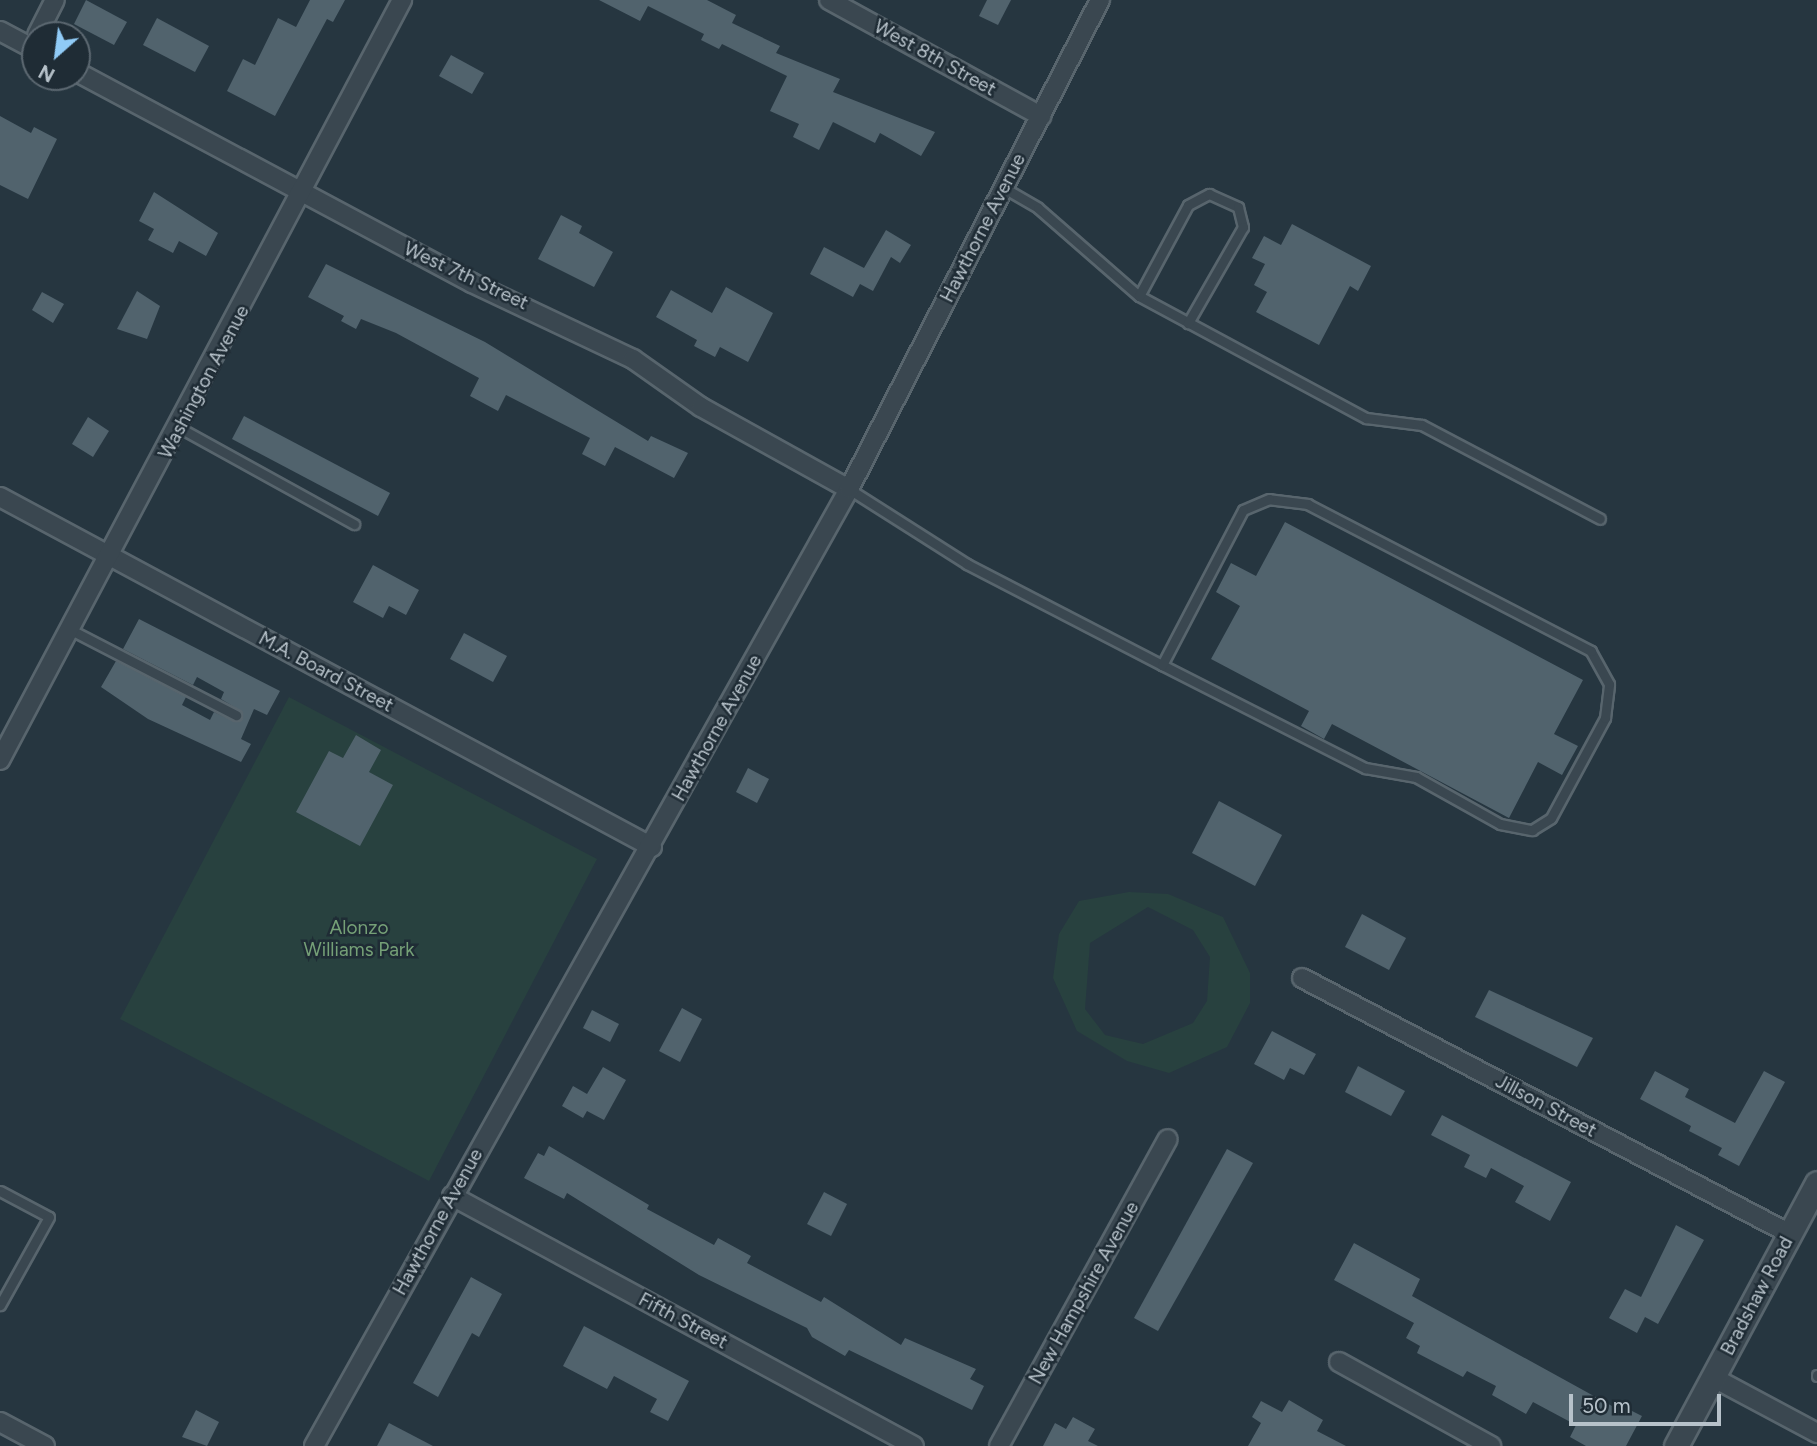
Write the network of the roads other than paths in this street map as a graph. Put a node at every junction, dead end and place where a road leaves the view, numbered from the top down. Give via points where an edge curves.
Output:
1 (55, 0) edge
2 (402, 0) edge
3 (829, 0) edge
4 (1100, 0) edge
5 (45, 21) edge
6 (0, 31) edge
7 (21, 38) edge
8 (91, 80) edge
9 (1041, 116) junction
10 (1004, 188) junction
11 (304, 195) junction
12 (1139, 296) junction
13 (1188, 323) junction
14 (180, 428) junction
15 (849, 489) junction
16 (0, 497) edge
17 (1600, 519) dead end
18 (354, 524) dead end
19 (111, 556) junction
20 (71, 630) junction
21 (1162, 666) junction
22 (236, 715) dead end
23 (0, 760) edge
24 (652, 847) junction
25 (1302, 978) dead end
26 (1168, 1139) dead end
27 (1816, 1189) edge
28 (0, 1191) edge
29 (452, 1196) junction
30 (1790, 1234) junction
31 (0, 1305) edge
32 (1339, 1362) dead end
33 (1714, 1378) junction
34 (0, 1422) edge
35 (1817, 1433) edge
36 (45, 1446) edge
37 (314, 1446) edge
38 (914, 1446) edge
39 (999, 1446) edge
40 (1491, 1446) edge
41 (1676, 1446) edge

1 - 5 street
2 - 11 street, Washington Avenue
3 - 9 street, West 8th Street
4 - 9 street, Hawthorne Avenue
6 - 7 street
8 - 11 street, West 7th Street
9 - 10 street, Hawthorne Avenue
10 - 12 lane via 1038,208
10 - 15 street, Hawthorne Avenue
11 - 14 street, Washington Avenue
11 - 15 street, West 7th Street via 634,359 701,407
12 - 13 lane
12 - 13 lane via 1188,205 1209,194 1238,207 1243,227
13 - 17 lane via 1366,418 1422,425
14 - 18 lane
14 - 19 street, Washington Avenue
15 - 21 lane via 967,564
15 - 24 street, Hawthorne Avenue
16 - 19 street, M.A. Board Street
19 - 20 street, Washington Avenue
19 - 24 street, M.A. Board Street
20 - 22 lane
20 - 23 street, Washington Avenue
21 - 21 lane via 1365,768 1416,777 1500,824 1532,830 1551,818 1605,719 1609,684 1591,651 1308,504 1269,499 1243,510
24 - 29 street, Hawthorne Avenue
25 - 30 street, Jillson Street
26 - 39 street, New Hampshire Avenue
27 - 30 street, Bradshaw Road
28 - 31 lane via 49,1217
29 - 37 street, Hawthorne Avenue
29 - 38 street, Fifth Street
30 - 33 street, Bradshaw Road
32 - 40 street
33 - 35 street
33 - 41 street, Bradshaw Road
34 - 36 street

